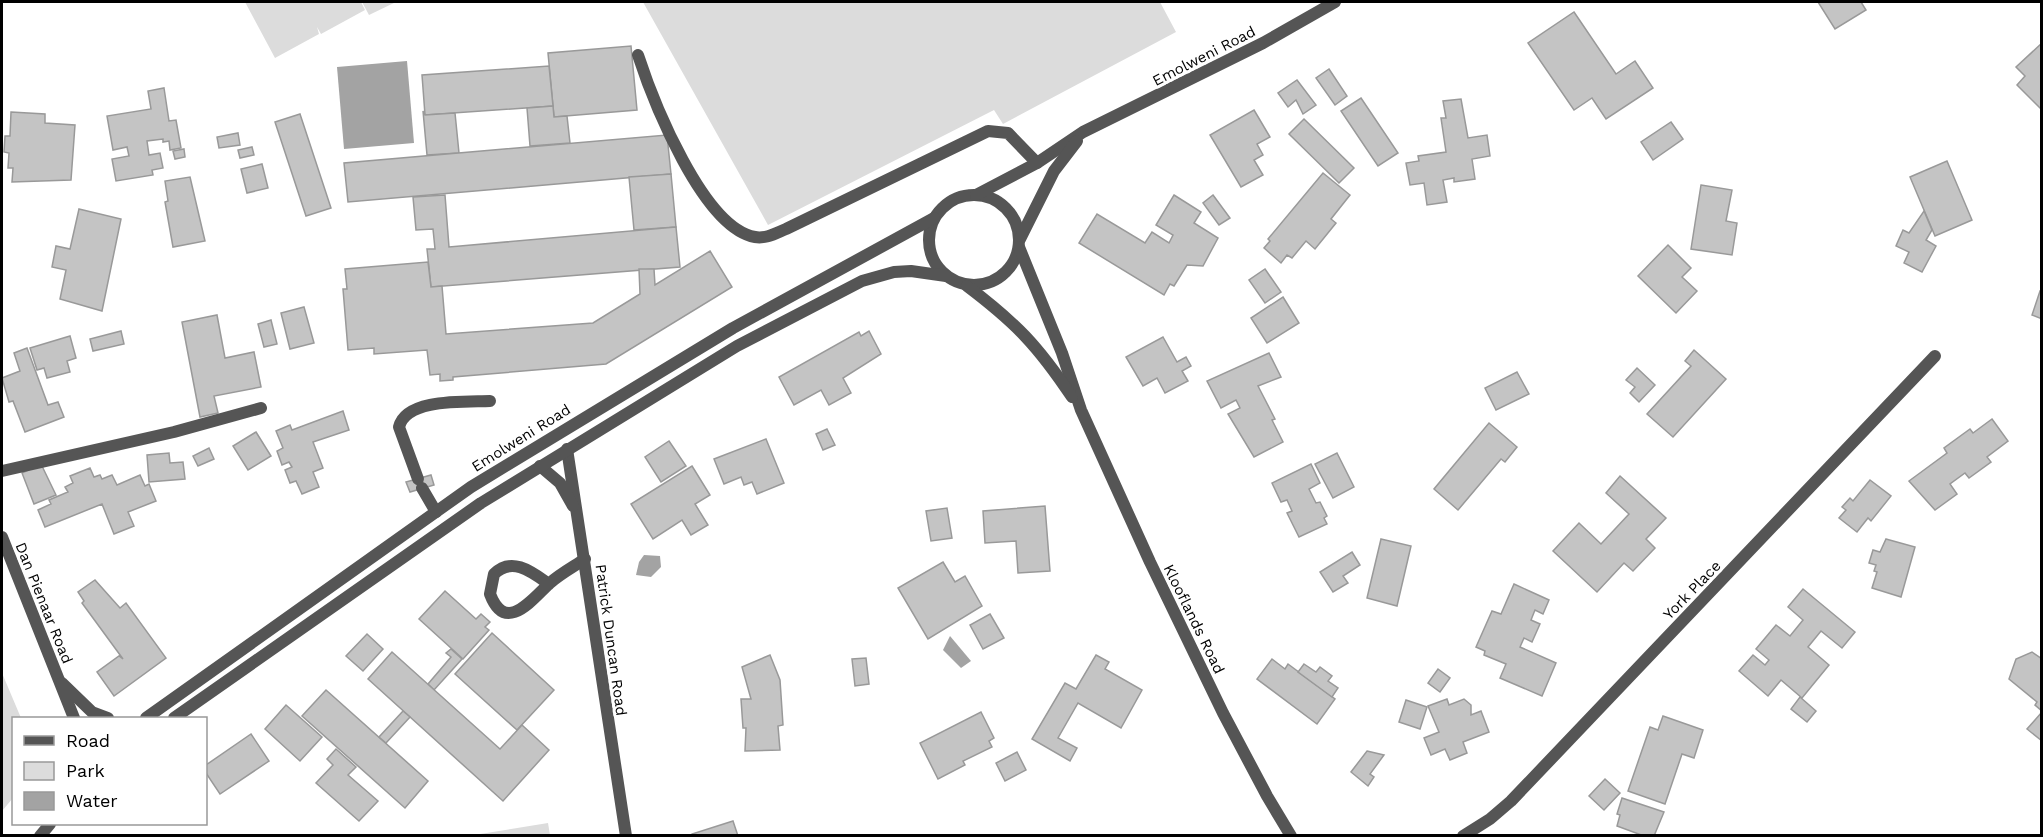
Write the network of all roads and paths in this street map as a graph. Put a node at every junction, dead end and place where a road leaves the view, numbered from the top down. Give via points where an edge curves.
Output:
1 (1335, 2) edge
2 (638, 55) dead end
3 (1083, 132) junction
4 (1038, 163) junction
5 (976, 195) junction
6 (934, 218) junction
7 (1020, 244) junction
8 (946, 276) junction
9 (967, 286) junction
10 (1935, 356) dead end
11 (490, 402) dead end
12 (261, 408) dead end
13 (1081, 410) junction
14 (567, 449) junction
15 (540, 466) junction
16 (2, 471) edge
17 (436, 512) junction
18 (578, 515) junction
19 (2, 537) edge
20 (585, 559) junction
21 (549, 584) junction
22 (59, 679) junction
23 (74, 717) edge
24 (105, 717) edge
25 (147, 717) edge
26 (175, 717) edge
27 (626, 836) edge
28 (1291, 836) edge
29 (1463, 836) edge

1 - 3 street, Emolweni Road via 1263,43
2 - 4 street via 649,88 696,185 722,219 753,237 767,237 786,229 988,131 1008,133
3 - 4 street, Emolweni Road
3 - 7 street, Emolweni Road via 1054,171
4 - 5 street, Emolweni Road
5 - 6 street via 957,198
5 - 7 street via 1002,204 1012,214
6 - 8 street via 929,230 931,255
6 - 17 street, Emolweni Road via 712,340 570,424
7 - 9 street via 1016,260 998,279 986,285
7 - 13 street, Klooflands Road
8 - 9 street
8 - 14 street via 911,271 862,280 737,346
9 - 13 street, Klooflands Road via 1007,316 1037,346
10 - 29 street, York Place via 1511,801
11 - 17 street via 420,406 405,415 399,427 420,484
12 - 16 street
13 - 28 street, Klooflands Road via 1193,653
14 - 15 street
14 - 18 street, Patrick Duncan Road
15 - 18 street via 560,483
15 - 26 street
17 - 25 street, Emolweni Road
18 - 20 street, Patrick Duncan Road
19 - 22 street, Dan Pienaar Road
20 - 21 street
20 - 27 street, Patrick Duncan Road
21 - 21 street via 520,610 508,612 499,608 490,594 494,574 508,566 522,566
22 - 23 street, Dan Pienaar Road
22 - 24 street, Dan Pienaar Road via 92,712

